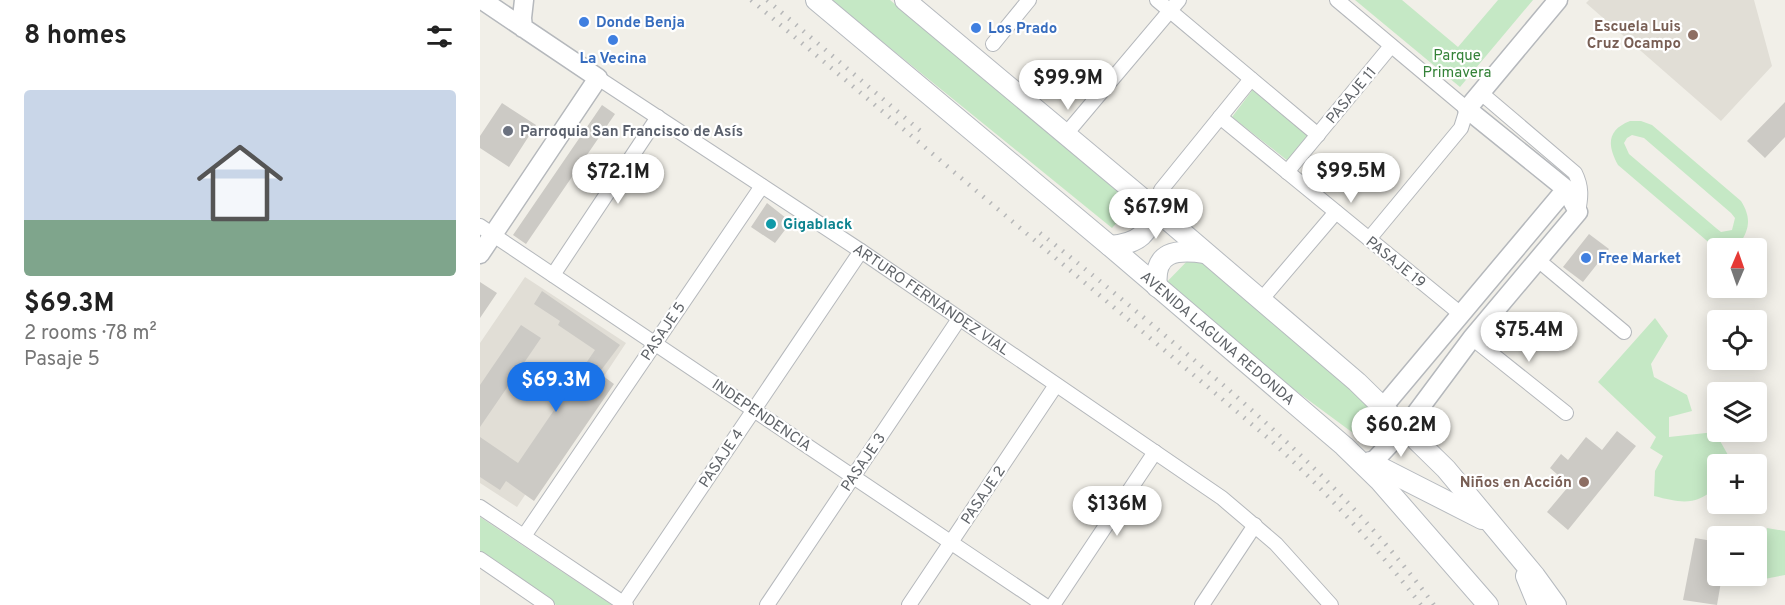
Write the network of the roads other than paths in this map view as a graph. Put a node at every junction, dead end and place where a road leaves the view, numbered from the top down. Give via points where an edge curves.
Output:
1 (482, 0) edge
2 (524, 0) edge
3 (816, 0) edge
4 (905, 0) edge
5 (1029, 0) edge
6 (1157, 0) edge
7 (1179, 0) edge
8 (1336, 0) edge
9 (1555, 1) edge
10 (1170, 11) junction
11 (523, 28) junction
12 (993, 44) dead end
13 (1391, 46) junction
14 (598, 78) junction
15 (1251, 79) junction
16 (1481, 93) junction
17 (1467, 109) junction
18 (658, 117) junction
19 (1220, 117) junction
20 (1066, 134) junction
21 (1318, 135) junction
22 (1287, 172) junction
23 (762, 186) junction
24 (1566, 189) junction
25 (1155, 197) junction
26 (1336, 212) junction
27 (1578, 212) junction
28 (487, 230) edge
29 (1369, 239) junction
30 (1110, 246) junction
31 (861, 251) junction
32 (1205, 253) junction
33 (480, 254) edge
34 (1538, 260) junction
35 (553, 275) junction
36 (1156, 287) junction
37 (1261, 300) junction
38 (1462, 315) junction
39 (958, 319) junction
40 (1624, 332) dead end
41 (1472, 338) junction
42 (655, 343) junction
43 (1056, 385) junction
44 (1383, 407) junction
45 (754, 410) junction
46 (1566, 413) dead end
47 (1405, 428) junction
48 (1344, 446) junction
49 (1155, 452) junction
50 (1372, 463) junction
51 (853, 477) junction
52 (480, 507) edge
53 (1255, 525) junction
54 (1494, 528) junction
55 (524, 536) junction
56 (951, 542) junction
57 (1517, 557) junction
58 (480, 560) edge
59 (624, 604) edge
60 (547, 605) edge
61 (767, 605) edge
62 (909, 605) edge
63 (1044, 605) edge
64 (1053, 605) edge
65 (1202, 605) edge
66 (1331, 605) edge
67 (1488, 605) edge
68 (1538, 605) edge
69 (1556, 605) edge

1 - 11 street, ARTURO FERNÁNDEZ VIAL
2 - 11 street
3 - 30 main road, AVENIDA LAGUNA REDONDA
4 - 20 main road
5 - 12 street
6 - 10 street
7 - 10 street
8 - 13 street
9 - 16 street
10 - 15 street
10 - 20 street
11 - 14 street, ARTURO FERNÁNDEZ VIAL
13 - 17 street
13 - 21 street, PASAJE 11
14 - 18 street, ARTURO FERNÁNDEZ VIAL
14 - 28 street
15 - 19 street
15 - 21 street
16 - 17 street
16 - 27 street via 1575,173 1581,196
17 - 24 street
17 - 29 street via 1461,128
18 - 23 street, ARTURO FERNÁNDEZ VIAL
18 - 35 street
19 - 22 street, PASAJE 19
19 - 25 street
20 - 25 main road
21 - 22 street, PASAJE 11
22 - 26 street, PASAJE 19
23 - 31 street, ARTURO FERNÁNDEZ VIAL
23 - 42 street, PASAJE 5
24 - 27 street
24 - 38 street
25 - 30 main road via 1145,232 1134,242
25 - 32 main road
26 - 29 street, PASAJE 19
26 - 37 street
27 - 34 street
28 - 33 street
28 - 35 street, INDEPENDENCIA
29 - 38 street, PASAJE 19
30 - 36 main road, AVENIDA LAGUNA REDONDA
31 - 39 street, ARTURO FERNÁNDEZ VIAL
31 - 45 street, PASAJE 4
32 - 36 main road via 1180,250 1166,256 1158,269
32 - 37 main road
34 - 40 street
34 - 41 street
35 - 42 street, INDEPENDENCIA
36 - 48 main road, AVENIDA LAGUNA REDONDA
37 - 44 main road
38 - 44 street
39 - 43 street, ARTURO FERNÁNDEZ VIAL
39 - 51 street, PASAJE 3
41 - 46 street
41 - 47 street
42 - 45 street, INDEPENDENCIA
42 - 55 street, PASAJE 5
43 - 49 street, ARTURO FERNÁNDEZ VIAL
43 - 56 street, PASAJE 2
44 - 47 main road
45 - 51 street, INDEPENDENCIA
45 - 59 street, PASAJE 4
47 - 50 street
47 - 54 main road via 1453,477
48 - 50 main road
48 - 67 main road, AVENIDA LAGUNA REDONDA via 1379,480
49 - 53 street, ARTURO FERNÁNDEZ VIAL
49 - 64 street
50 - 54 main road via 1465,509
51 - 56 street, INDEPENDENCIA
51 - 61 street, PASAJE 3
52 - 55 street
53 - 65 street
53 - 66 street, ARTURO FERNÁNDEZ VIAL
54 - 57 main road
55 - 59 street
56 - 62 street, PASAJE 2
56 - 63 street, INDEPENDENCIA
57 - 68 main road
57 - 69 main road
58 - 60 street

